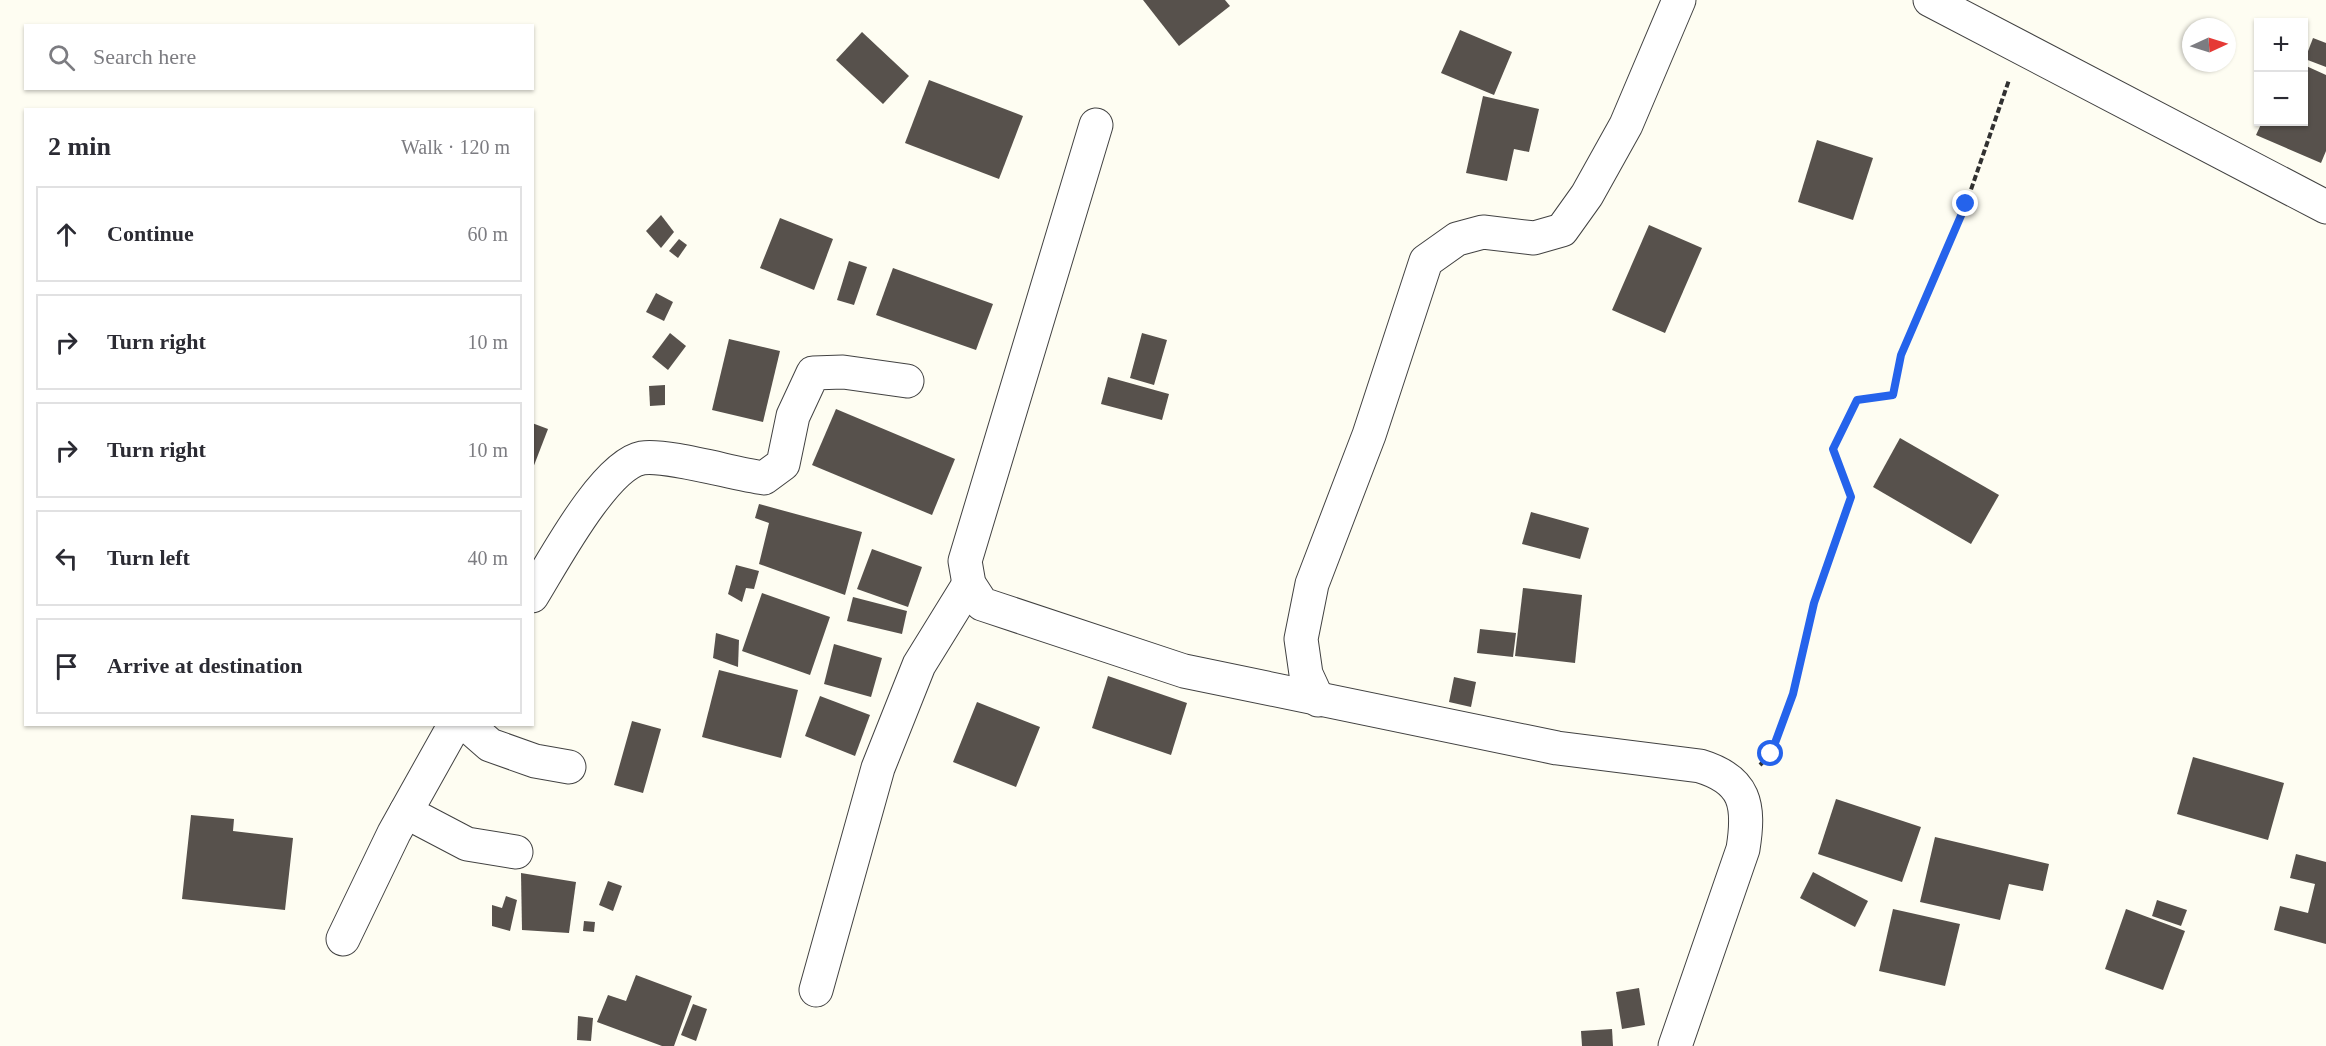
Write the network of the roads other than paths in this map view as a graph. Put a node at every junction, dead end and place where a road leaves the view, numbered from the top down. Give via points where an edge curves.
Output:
1 (1679, 0) edge
2 (1930, 0) edge
3 (1096, 125) dead end
4 (2326, 207) edge
5 (907, 381) dead end
6 (969, 584) junction
7 (534, 593) edge
8 (1318, 700) junction
9 (454, 726) edge
10 (467, 726) edge
11 (569, 767) dead end
12 (406, 812) junction
13 (516, 852) dead end
14 (343, 939) dead end
15 (816, 990) dead end
16 (1675, 1046) edge

1 - 8 street via 1626,125 1587,195 1562,230 1534,238 1483,232 1457,239 1426,261 1369,435 1312,584 1301,639 1306,675
2 - 4 street
3 - 6 street via 964,561
5 - 7 street via 843,372 813,373 793,416 783,464 764,478 642,458 622,467 584,512
6 - 8 street via 982,604 1070,634 1184,671
6 - 15 street via 919,665 878,768
8 - 16 street via 1557,748 1700,766 1722,773 1738,787 1745,805 1743,849
9 - 12 street
10 - 11 street via 490,745 535,761
12 - 13 street via 467,843
12 - 14 street

